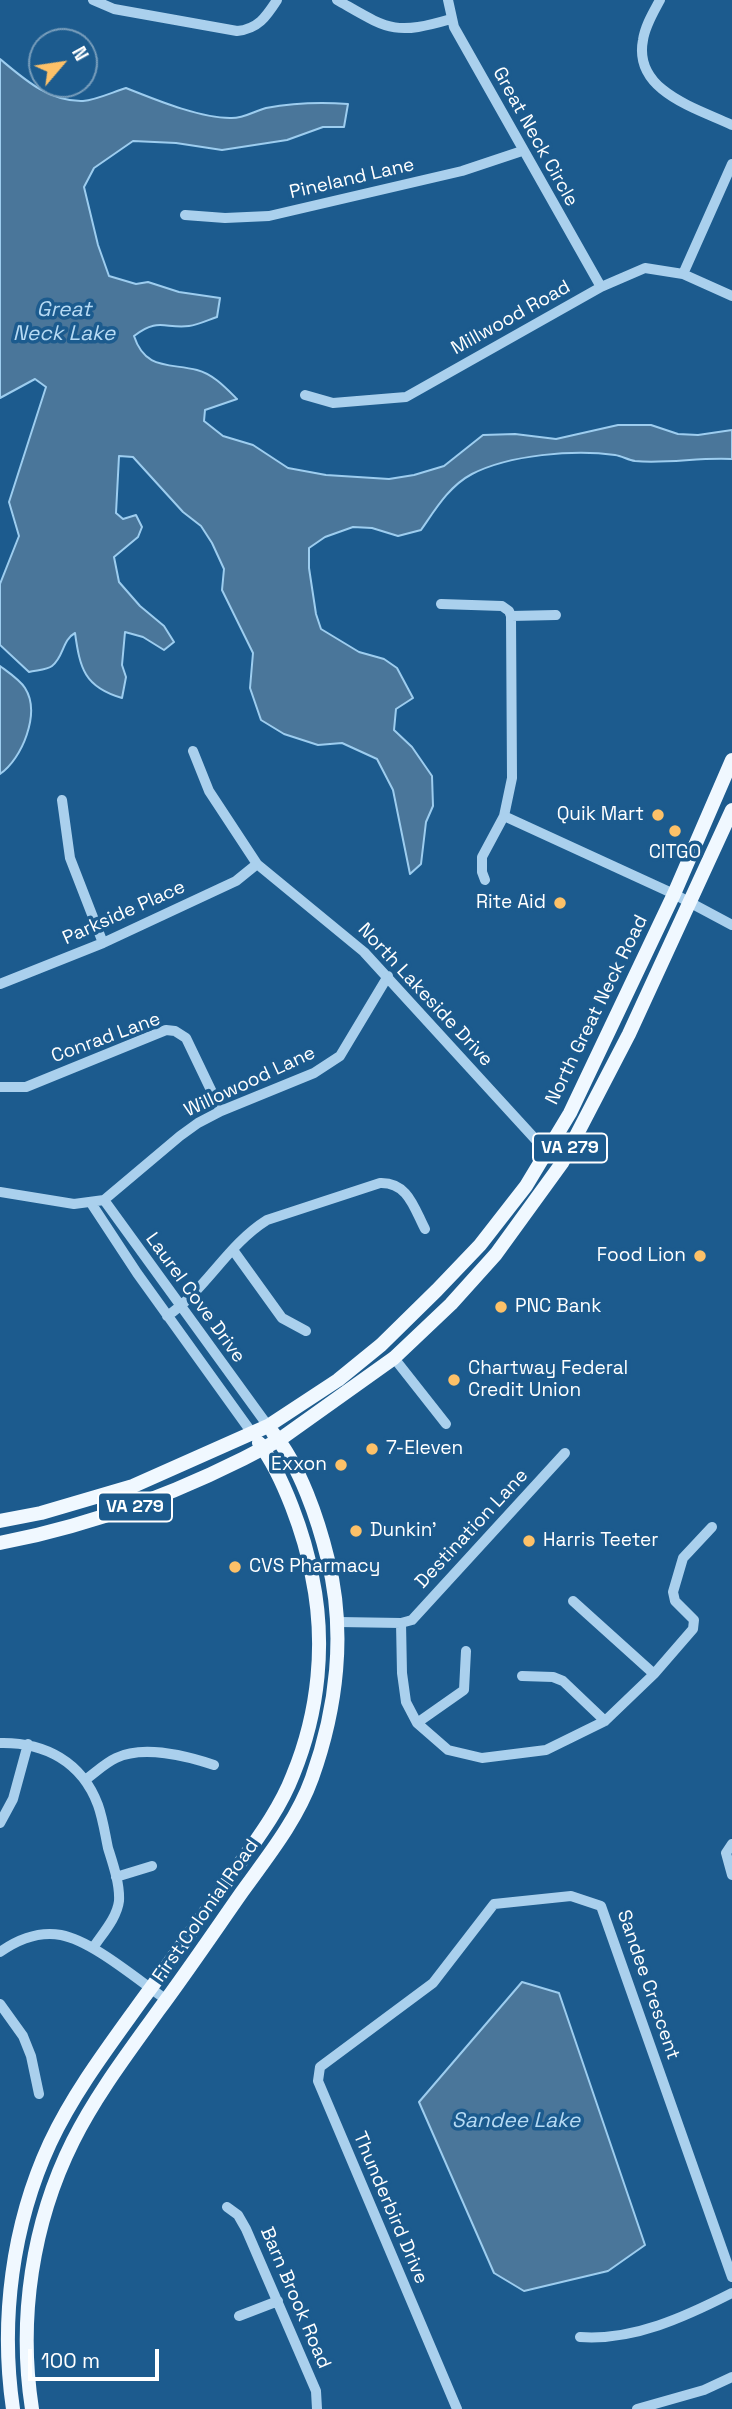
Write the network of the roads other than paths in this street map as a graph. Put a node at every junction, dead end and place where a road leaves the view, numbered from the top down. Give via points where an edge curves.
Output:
1 (93, 0) edge
2 (276, 0) edge
3 (337, 0) edge
4 (448, 0) edge
5 (660, 0) edge
6 (451, 19) junction
7 (732, 125) edge
8 (523, 151) junction
9 (732, 164) edge
10 (185, 215) dead end
11 (683, 274) junction
12 (601, 288) junction
13 (732, 296) edge
14 (305, 394) dead end
15 (441, 604) dead end
16 (556, 615) dead end
17 (510, 616) junction
18 (193, 751) dead end
19 (732, 760) edge
20 (62, 800) dead end
21 (732, 810) edge
22 (504, 816) junction
23 (257, 864) junction
24 (485, 880) dead end
25 (674, 894) junction
26 (690, 903) junction
27 (732, 925) edge
28 (103, 943) junction
29 (388, 976) junction
30 (0, 984) edge
31 (0, 1087) edge
32 (221, 1111) junction
33 (547, 1152) junction
34 (562, 1163) junction
35 (0, 1192) edge
36 (104, 1200) junction
37 (91, 1203) junction
38 (425, 1229) dead end
39 (233, 1250) junction
40 (180, 1308) junction
41 (167, 1316) junction
42 (306, 1331) dead end
43 (394, 1358) junction
44 (446, 1424) dead end
45 (268, 1426) junction
46 (252, 1433) junction
47 (279, 1440) junction
48 (263, 1448) junction
49 (565, 1453) dead end
50 (0, 1521) edge
51 (712, 1527) dead end
52 (0, 1543) edge
53 (573, 1601) dead end
54 (338, 1622) junction
55 (401, 1623) junction
56 (466, 1651) dead end
57 (654, 1674) junction
58 (522, 1676) dead end
59 (605, 1721) junction
60 (417, 1723) junction
61 (0, 1743) edge
62 (28, 1744) junction
63 (214, 1765) dead end
64 (85, 1780) junction
65 (0, 1823) edge
66 (732, 1844) edge
67 (152, 1866) dead end
68 (732, 1875) edge
69 (116, 1877) junction
70 (93, 1948) junction
71 (0, 1952) edge
72 (150, 1989) junction
73 (167, 2000) junction
74 (0, 2004) edge
75 (363, 2036) joint
76 (40, 2094) dead end
77 (228, 2207) dead end
78 (732, 2277) edge
79 (732, 2293) edge
80 (278, 2301) junction
81 (239, 2316) dead end
82 (580, 2337) dead end
83 (732, 2376) edge
84 (13, 2409) edge
85 (32, 2409) edge
86 (317, 2409) edge
87 (457, 2409) edge
88 (637, 2409) edge

1 - 2 street via 114,9 237,31 261,22
3 - 6 street via 392,28 417,29
4 - 6 street, Great Neck Circle
5 - 7 street via 643,40 652,80 665,92
6 - 8 street, Great Neck Circle
8 - 10 street, Pineland Lane via 462,171 269,216
8 - 12 street, Great Neck Circle
9 - 11 street
11 - 12 street, Millwood Road via 645,268
11 - 13 street, Millwood Road
12 - 14 street, Millwood Road via 406,397 332,403
15 - 17 street via 502,606
16 - 17 street
17 - 22 street via 513,767
18 - 23 street, North Lakeside Drive via 209,791
19 - 25 main road, North Great Neck Road / VA 279
20 - 28 street via 70,858
21 - 26 main road, North Great Neck Road / VA 279
22 - 24 street via 482,857
22 - 25 street
23 - 28 street, Parkside Place via 236,881
23 - 29 street, North Lakeside Drive
25 - 26 street
25 - 33 main road, North Great Neck Road / VA 279 via 586,1082
26 - 27 street
26 - 34 main road, North Great Neck Road / VA 279
28 - 30 street, Parkside Place
29 - 32 street, Willowood Lane via 340,1056 314,1073
29 - 33 street, North Lakeside Drive
31 - 32 street, Conrad Lane via 26,1087 166,1030 186,1038 193,1048
32 - 36 street, Willowood Lane via 180,1136
33 - 34 street, North Lakeside Drive
33 - 45 main road, North Great Neck Road / VA 279 via 480,1245 382,1345
34 - 43 main road, North Great Neck Road / VA 279 via 496,1254
35 - 37 street
36 - 37 street
36 - 40 street, Laurel Cove Drive
37 - 41 street, Laurel Cove Drive
38 - 39 street via 406,1193 399,1186 380,1183 267,1220
39 - 40 street
39 - 42 street via 282,1318
40 - 41 street
40 - 45 street, Laurel Cove Drive
41 - 46 street, Laurel Cove Drive
43 - 44 street
43 - 47 main road, North Great Neck Road / VA 279
45 - 46 main road, North Great Neck Road / VA 279
45 - 47 main road, First Colonial Road
46 - 48 main road, First Colonial Road
46 - 50 main road, North Great Neck Road / VA 279 via 133,1486
47 - 48 main road, North Great Neck Road / VA 279
47 - 54 main road, First Colonial Road via 320,1527
48 - 52 main road, North Great Neck Road / VA 279 via 131,1508 52,1533
48 - 72 main road, First Colonial Road via 292,1507 315,1590 318,1674 310,1721 294,1774 264,1829
49 - 55 street, Destination Lane via 418,1614
51 - 57 street via 683,1558 673,1592 675,1601 694,1620 693,1629
53 - 57 street
54 - 55 street
54 - 73 main road, First Colonial Road via 334,1701 312,1779 288,1828
55 - 60 street via 406,1702
56 - 60 street via 464,1690
57 - 59 street
58 - 59 street via 563,1681
59 - 60 street via 546,1750 482,1758 448,1750
61 - 62 street
62 - 64 street via 64,1760
62 - 65 street via 13,1799
63 - 64 street via 186,1756 135,1752 116,1758
64 - 69 street via 98,1805
66 - 68 street via 726,1853
67 - 69 street
69 - 70 street via 116,1913
70 - 71 street via 62,1935 35,1935
70 - 72 street
72 - 73 street
72 - 84 main road, First Colonial Road via 82,2086 50,2144 28,2202 13,2265 7,2321
73 - 85 main road, First Colonial Road via 108,2081 73,2141 47,2204 26,2325
74 - 76 street via 23,2036
75 - 78 street, Sandee Crescent via 433,1983 495,1904 571,1896 601,1906
75 - 87 street, Thunderbird Drive via 320,2067 318,2081
77 - 80 street, Barn Brook Road via 246,2229
79 - 82 street via 638,2331 610,2338
80 - 81 street
80 - 86 street, Barn Brook Road via 316,2392
83 - 88 street via 704,2390

